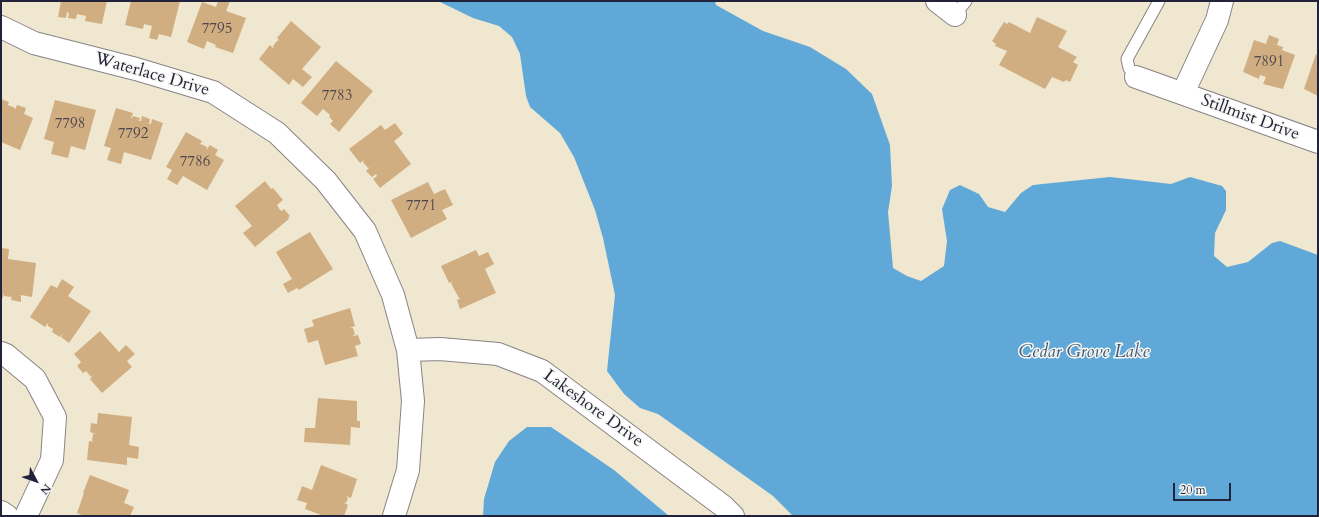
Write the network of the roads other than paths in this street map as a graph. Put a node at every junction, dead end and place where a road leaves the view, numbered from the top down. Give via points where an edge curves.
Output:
1 (937, 1) edge
2 (1159, 1) edge
3 (1222, 1) edge
4 (961, 8) edge
5 (3, 32) edge
6 (1136, 77) joint
7 (1183, 93) junction
8 (1318, 142) edge
9 (408, 350) junction
10 (1, 353) edge
11 (1, 512) edge
12 (7, 516) edge
13 (26, 516) edge
14 (394, 516) edge
15 (733, 516) edge

1 - 4 street
2 - 6 lane via 1127,59 1129,68
3 - 7 street, Stillmist Drive via 1217,20
5 - 9 street, Waterlace Drive via 34,43 213,92 277,133 326,180 366,231 393,295
6 - 7 street, Stillmist Drive
7 - 8 street, Stillmist Drive
9 - 14 street, Waterlace Drive via 413,401 408,470
9 - 15 street, Lakeshore Drive via 440,349 498,354 542,371
10 - 13 street via 35,379 55,417 52,460
11 - 12 street

